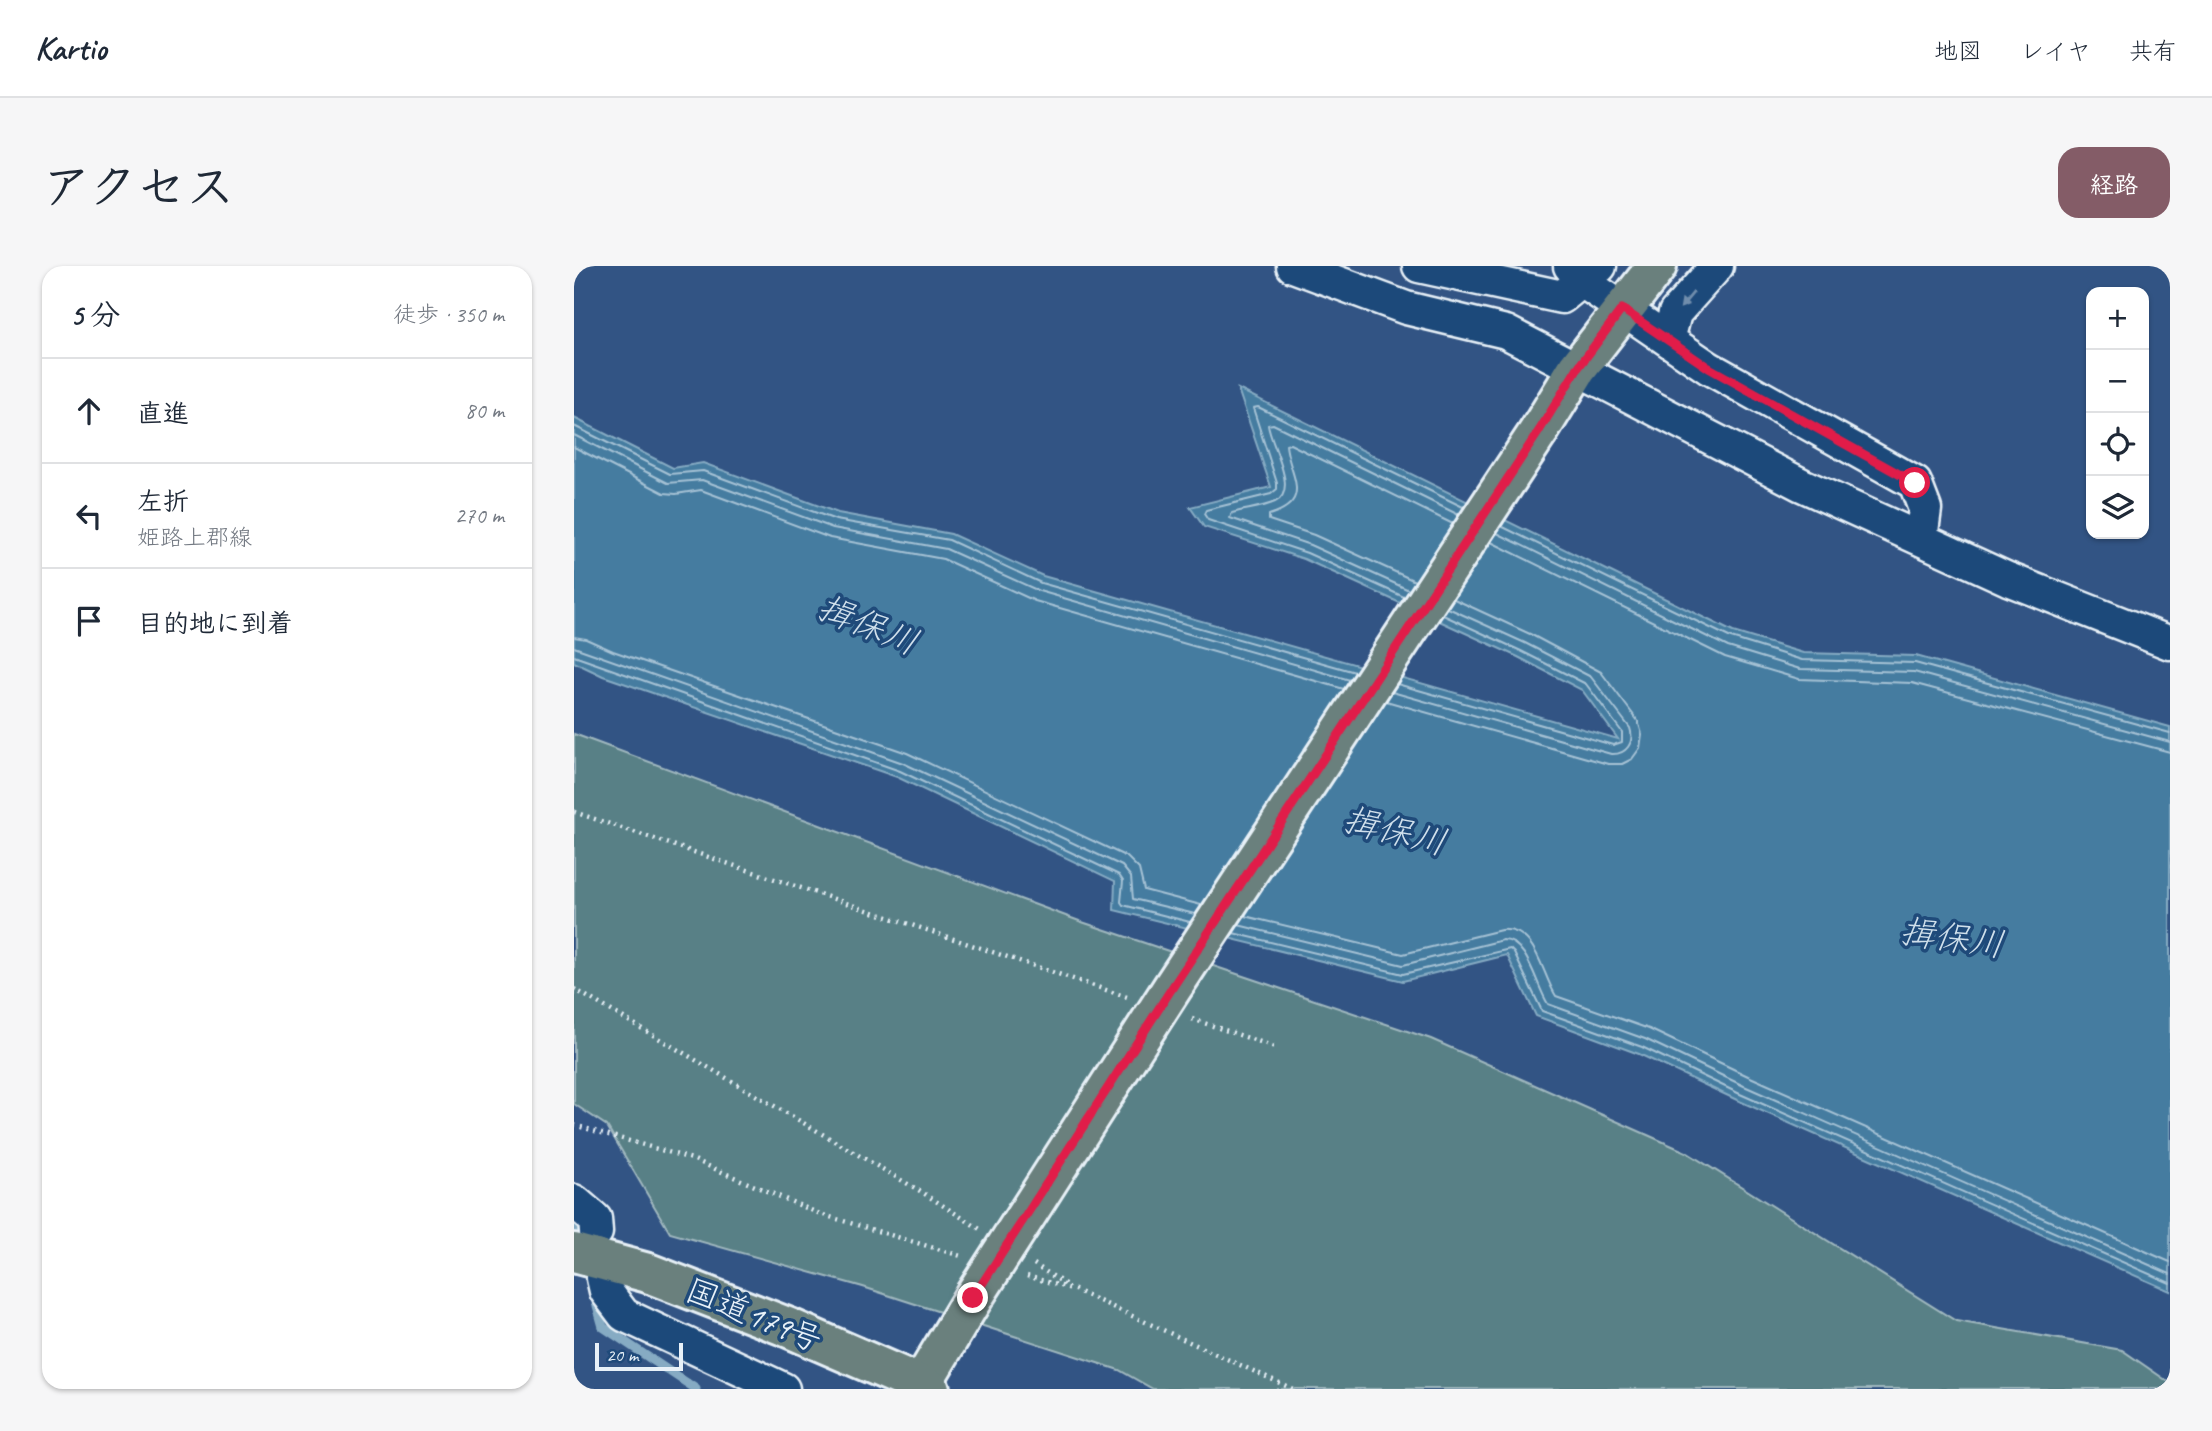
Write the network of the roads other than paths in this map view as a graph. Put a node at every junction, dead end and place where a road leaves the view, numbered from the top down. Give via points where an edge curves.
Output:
1 (1293, 266) edge
2 (1419, 266) edge
3 (1657, 266) edge
4 (1717, 266) edge
5 (1584, 271) edge
6 (1622, 309) junction
7 (1668, 340) junction
8 (1577, 369) junction
9 (1921, 539) junction
10 (2170, 643) edge
11 (574, 1201) edge
12 (585, 1242) edge
13 (603, 1278) dead end
14 (925, 1387) edge
15 (783, 1389) edge

1 - 8 street via 1406,308 1506,332
2 - 5 street via 1562,298
3 - 6 main road
4 -> 7 street via 1675,313
5 - 6 street
6 - 7 street
6 - 8 main road
7 - 9 street via 1709,368 1915,483 1925,509
8 - 9 street via 1801,485
8 - 14 main road, bridge via 973,1298
9 - 10 street
11 - 12 street via 595,1219
12 - 14 main road, 国道179号 via 648,1273
13 - 15 street via 606,1291 624,1315

